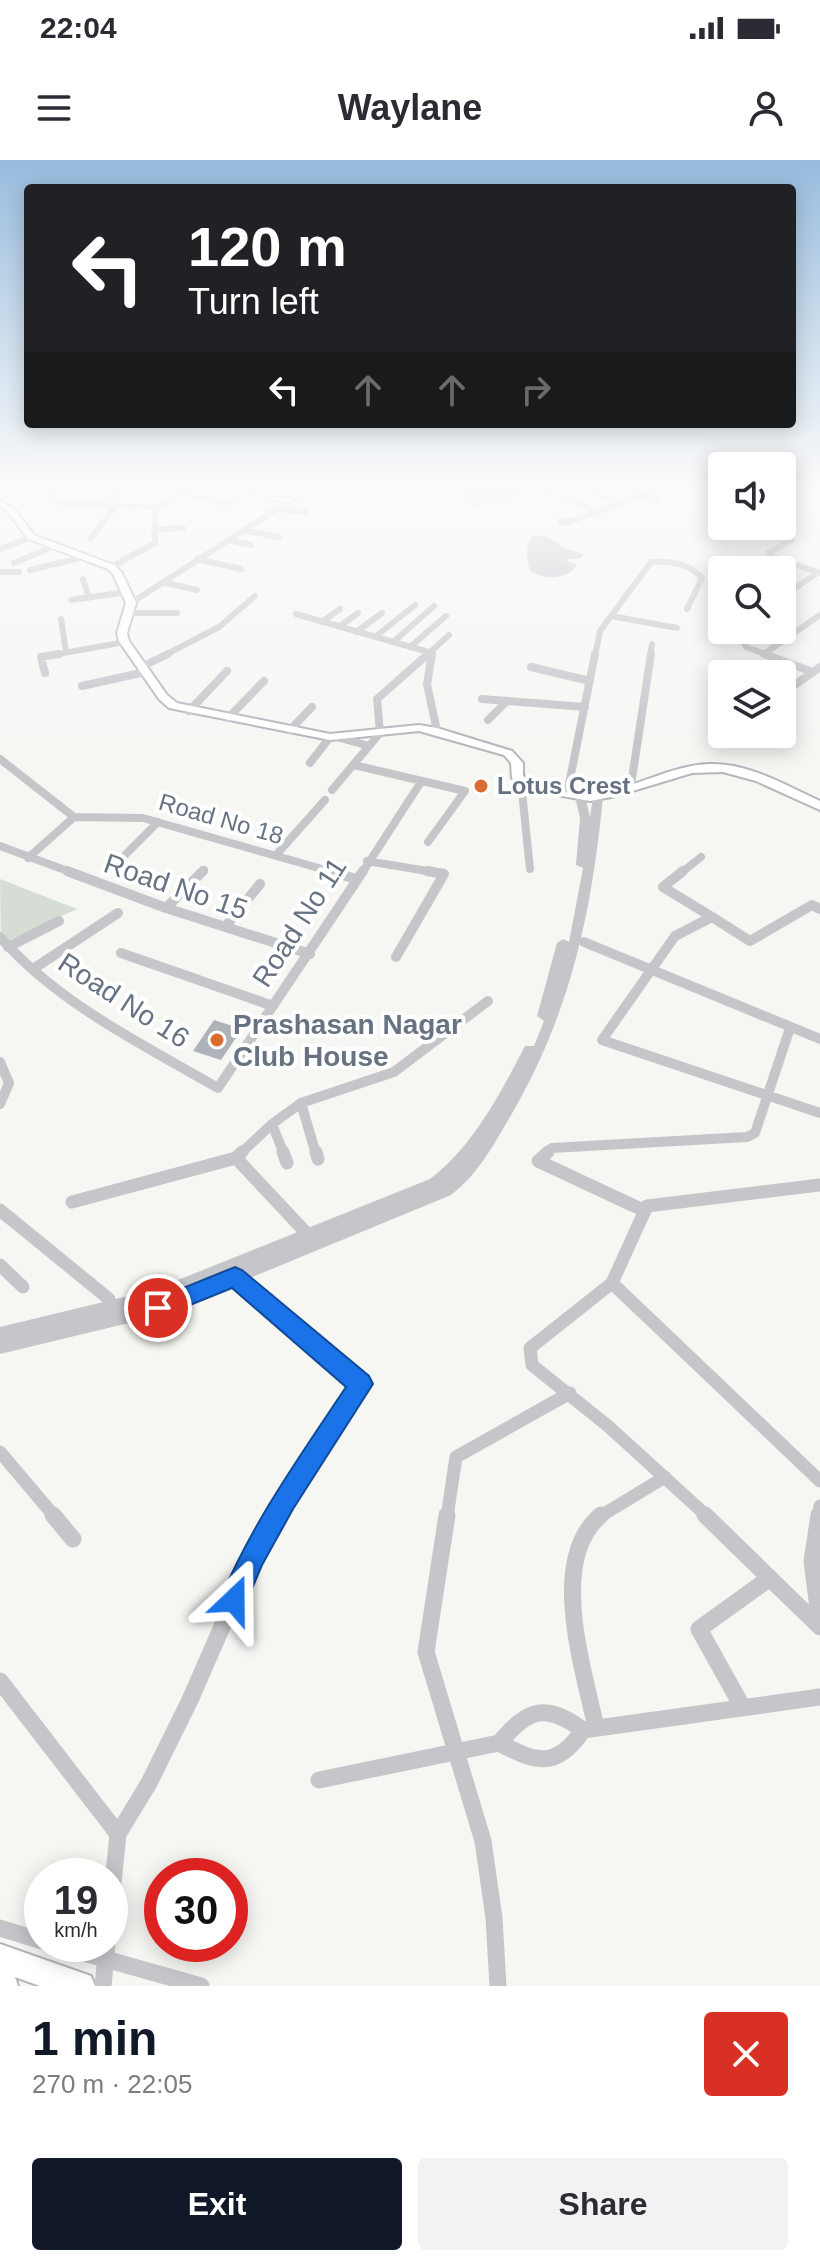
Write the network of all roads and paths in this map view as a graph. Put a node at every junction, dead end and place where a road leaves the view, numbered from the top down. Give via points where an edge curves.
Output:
1 (116, 572) edge
2 (177, 572) edge
3 (643, 572) edge
4 (697, 572) edge
5 (819, 573) edge
6 (83, 579) dead end
7 (162, 582) junction
8 (796, 587) edge
9 (126, 592) junction
10 (255, 596) dead end
11 (89, 598) junction
12 (185, 599) dead end
13 (71, 600) dead end
14 (415, 605) dead end
15 (434, 606) dead end
16 (130, 608) junction
17 (340, 609) dead end
18 (687, 609) dead end
19 (177, 613) dead end
20 (358, 613) dead end
21 (382, 613) dead end
22 (296, 614) dead end
23 (820, 615) edge
24 (446, 616) dead end
25 (611, 616) junction
26 (61, 619) dead end
27 (322, 622) junction
28 (339, 627) junction
29 (677, 628) dead end
30 (356, 632) junction
31 (449, 635) dead end
32 (375, 637) junction
33 (125, 642) junction
34 (393, 642) junction
35 (652, 644) dead end
36 (744, 644) edge
37 (410, 647) junction
38 (66, 652) junction
39 (432, 653) junction
40 (764, 654) junction
41 (531, 667) dead end
42 (143, 670) junction
43 (816, 670) edge
44 (227, 671) dead end
45 (45, 673) dead end
46 (264, 681) dead end
47 (590, 681) junction
48 (796, 684) edge
49 (82, 686) dead end
50 (482, 699) dead end
51 (507, 701) junction
52 (312, 707) dead end
53 (585, 707) junction
54 (189, 711) junction
55 (228, 718) junction
56 (488, 720) dead end
57 (290, 730) junction
58 (437, 731) junction
59 (380, 733) junction
60 (334, 737) junction
61 (369, 746) junction
62 (0, 759) edge
63 (310, 763) dead end
64 (354, 765) junction
65 (421, 782) junction
66 (521, 782) junction
67 (631, 785) junction
68 (332, 790) dead end
69 (573, 795) junction
70 (598, 797) junction
71 (325, 800) dead end
72 (820, 806) edge
73 (74, 817) junction
74 (158, 822) junction
75 (428, 842) dead end
76 (0, 846) edge
77 (276, 855) junction
78 (701, 857) dead end
79 (28, 858) junction
80 (119, 861) dead end
81 (367, 861) junction
82 (530, 869) dead end
83 (204, 870) dead end
84 (356, 879) junction
85 (260, 884) dead end
86 (166, 908) junction
87 (820, 909) edge
88 (118, 913) dead end
89 (712, 917) junction
90 (59, 921) dead end
91 (225, 927) junction
92 (0, 937) edge
93 (584, 942) dead end
94 (8, 947) junction
95 (121, 953) dead end
96 (310, 954) junction
97 (396, 957) dead end
98 (33, 969) junction
99 (652, 971) junction
100 (488, 1001) dead end
101 (273, 1006) junction
102 (790, 1028) junction
103 (820, 1039) edge
104 (0, 1062) edge
105 (218, 1088) joint
106 (766, 1094) junction
107 (301, 1103) junction
108 (0, 1104) edge
109 (820, 1113) edge
110 (272, 1124) junction
111 (236, 1158) junction
112 (318, 1159) dead end
113 (287, 1163) dead end
114 (820, 1185) edge
115 (72, 1202) dead end
116 (0, 1210) edge
117 (645, 1211) junction
118 (313, 1240) junction
119 (0, 1265) edge
120 (235, 1277) junction
121 (612, 1283) junction
122 (23, 1287) dead end
123 (109, 1299) dead end
124 (0, 1335) edge
125 (0, 1346) edge
126 (570, 1393) junction
127 (0, 1452) edge
128 (665, 1477) junction
129 (820, 1481) edge
130 (820, 1506) edge
131 (73, 1539) dead end
132 (770, 1578) junction
133 (820, 1626) edge
134 (0, 1681) edge
135 (820, 1697) edge
136 (743, 1708) junction
137 (590, 1729) junction
138 (499, 1743) junction
139 (456, 1753) junction
140 (319, 1780) dead end
141 (118, 1834) junction
142 (116, 1858) edge
143 (0, 1928) edge
144 (24, 1935) edge
145 (0, 1958) edge
146 (128, 1960) edge
147 (105, 1962) edge
148 (81, 1986) edge
149 (103, 1986) edge
150 (201, 1986) edge
151 (498, 1986) edge

1 - 9 main road
2 - 7 street
3 - 25 street
4 - 18 street via 702,578
5 - 8 street
6 - 11 street
7 - 12 street via 197,590
7 - 16 street
9 - 11 street
9 - 16 main road
10 - 42 street via 246,608
11 - 13 street
14 - 32 street
15 - 34 street
16 - 19 street
16 - 33 main road via 122,633
17 - 27 street
20 - 28 street
21 - 30 street
22 - 27 street
23 - 40 street
24 - 37 street
25 - 29 street
25 - 47 street via 600,631
26 - 38 street
27 - 28 street
28 - 30 street
30 - 32 street
31 - 39 street
32 - 34 street
33 - 38 street
33 - 42 main road
34 - 37 street
35 - 67 street
36 - 40 street
37 - 39 street
38 - 45 street via 41,657
39 - 58 street via 427,684
39 - 59 street via 377,699
40 - 43 street
41 - 47 street
42 - 49 street
42 - 54 main road via 173,706
43 - 48 street
44 - 54 street
46 - 55 street
47 - 53 street
50 - 51 street
51 - 53 street
51 - 56 street
52 - 57 street
53 - 69 street
54 - 55 main road
55 - 57 main road
57 - 60 main road
58 - 59 main road
58 - 66 main road via 508,753 517,763
59 - 60 main road
59 - 61 street
60 - 61 street
60 - 63 street
61 - 64 street
62 - 73 street
64 - 65 street
64 - 68 street
65 - 75 street via 465,791
65 - 81 street, Road No 11
66 - 69 main road
66 - 82 street
67 - 70 main road
67 - 72 main road via 722,768
69 - 70 main road
69 - 118 street via 585,818 579,887 544,1014 508,1091 442,1180
70 - 118 street via 590,880 561,994 520,1091 452,1186
71 - 77 street
73 - 74 street, Road No 18 via 123,815
73 - 79 street
74 - 77 street, Road No 18
74 - 80 street
76 - 79 street, Road No 15
77 - 84 street, Road No 18
78 - 89 street via 663,887
79 - 86 street, Road No 15
81 - 84 street, Road No 11
81 - 97 street via 444,874
83 - 86 street
84 - 96 street, Road No 11
85 - 91 street
86 - 91 street, Road No 15
87 - 89 street via 812,905 750,941
88 - 98 street
89 - 99 street via 675,936
90 - 94 street
91 - 96 street, Road No 15
92 - 94 street, Road No 16
93 - 99 street
94 - 98 street, Road No 16
95 - 101 street
96 - 101 street, Road No 11
98 - 105 street, Road No 16
99 - 102 street
99 - 106 street via 602,1040
100 - 107 street via 394,1072
101 - 105 street, Road No 11
102 - 103 street
102 - 106 street
104 - 108 street via 11,1081
106 - 109 street
106 - 117 street via 755,1133 747,1137 552,1148 538,1161
107 - 110 street
107 - 112 street
110 - 111 street
110 - 113 street
111 - 115 street
111 - 118 street
114 - 117 street via 647,1206
116 - 123 street
117 - 121 street
118 - 120 street
118 - 124 street via 154,1298
119 - 122 street
120 - 125 street via 158,1308
120 - 141 street via 361,1384 253,1556 190,1700
121 - 126 street via 530,1348 532,1365
121 - 129 street
126 - 128 street
126 - 139 street via 456,1457 426,1652
127 - 131 street
128 - 132 street
128 - 137 street via 598,1518 579,1547 571,1602
130 - 133 street via 812,1561
132 - 133 street
132 - 136 street via 699,1629
134 - 141 street
135 - 136 street
136 - 137 street
137 - 138 street via 565,1754 546,1761
137 - 138 street via 560,1715 531,1712
138 - 139 street
139 - 140 street
139 - 151 street via 483,1841
141 - 142 street
143 - 144 street
145 - 148 main road
146 - 150 street
147 - 149 street

